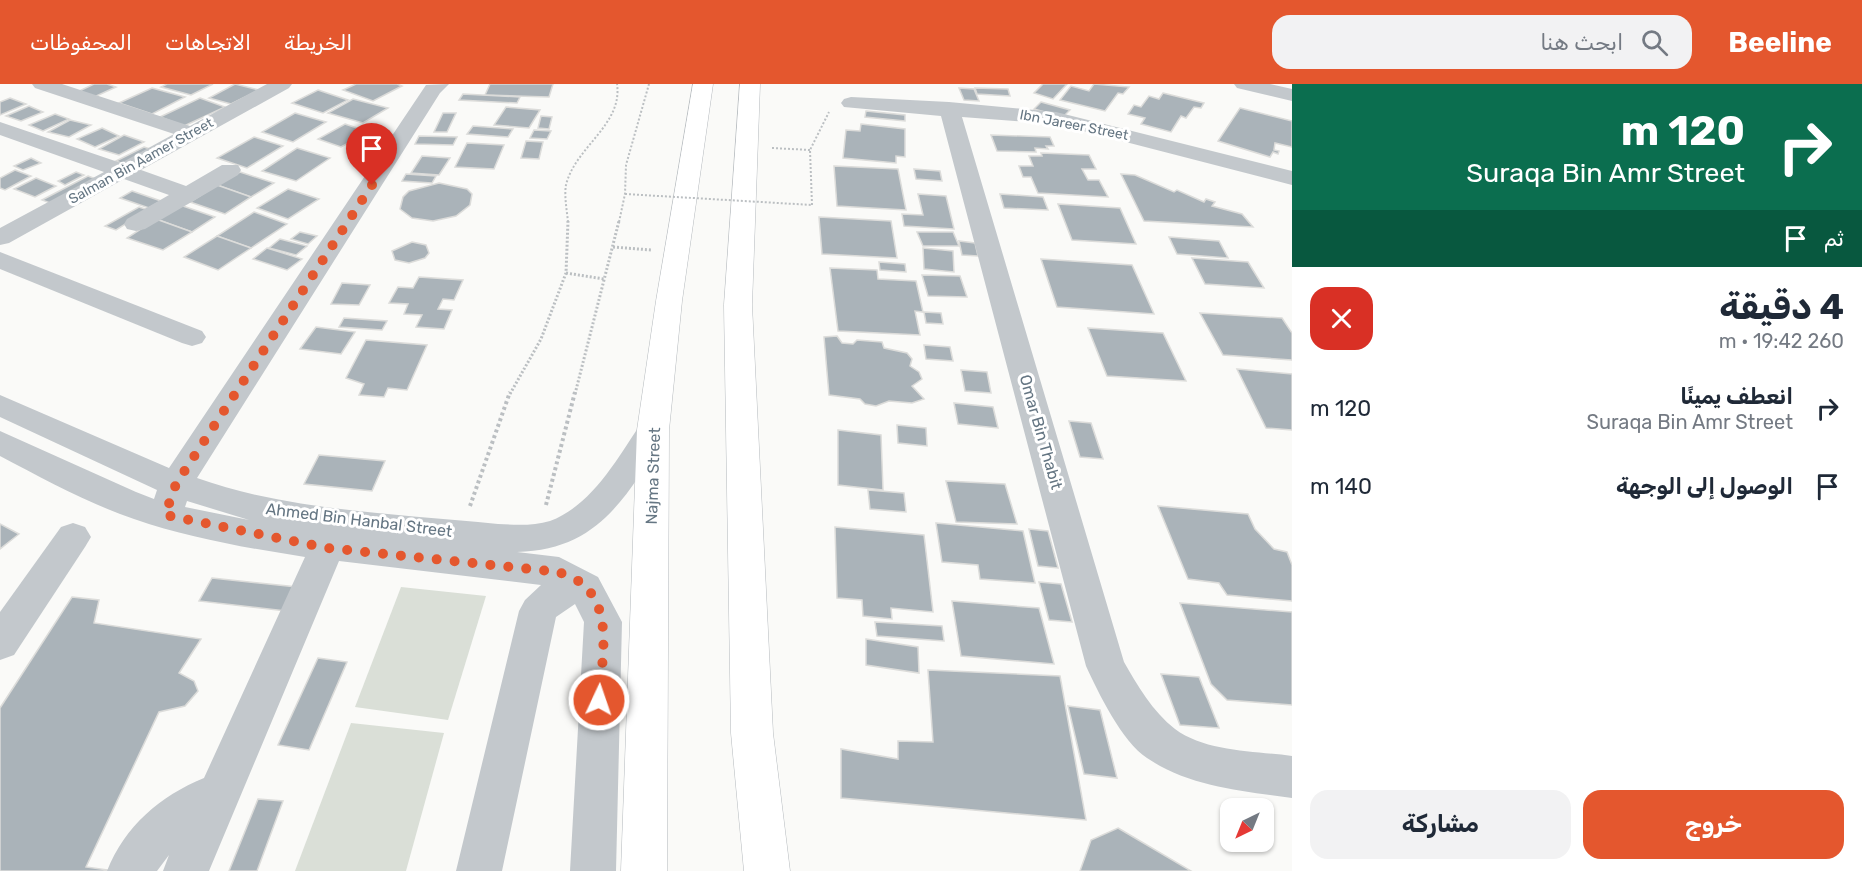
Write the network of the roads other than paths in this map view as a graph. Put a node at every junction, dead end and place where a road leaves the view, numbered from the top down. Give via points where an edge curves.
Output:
1 (42, 84) edge
2 (282, 84) edge
3 (439, 84) edge
4 (703, 84) edge
5 (750, 84) edge
6 (1244, 84) edge
7 (1280, 90) edge
8 (851, 103) road end
9 (949, 108) junction
10 (0, 128) edge
11 (192, 133) junction
12 (124, 170) junction
13 (230, 170) dead end
14 (1292, 178) edge
15 (188, 194) junction
16 (136, 224) dead end
17 (0, 238) edge
18 (0, 260) edge
19 (192, 337) dead end
20 (0, 405) edge
21 (653, 430) junction
22 (0, 442) edge
23 (171, 500) junction
24 (73, 537) dead end
25 (327, 548) junction
26 (585, 588) junction
27 (0, 643) edge
28 (1292, 777) edge
29 (220, 793) junction
30 (130, 871) edge
31 (186, 871) edge
32 (479, 871) edge
33 (593, 871) edge
34 (644, 871) edge
35 (767, 871) edge

1 - 11 street
2 - 11 street, Salman Bin Aamer Street
3 - 23 street
4 - 21 main road, Najma Street
5 - 35 main road via 738,317 752,733
6 - 7 street
8 - 9 street, Ibn Jareer Street
9 - 14 street, Ibn Jareer Street via 1089,125
9 - 28 street via 1107,666 1126,704 1160,742 1208,765
10 - 12 street
11 - 12 street, Salman Bin Aamer Street
12 - 15 street
12 - 17 street, Salman Bin Aamer Street
13 - 15 street
15 - 16 street
18 - 19 street
20 - 23 street, Ahmed Bin Hanbal Street
21 - 23 street, Ahmed Bin Hanbal Street via 603,502 560,532 538,536 503,539 308,517 232,503
21 - 34 main road, Najma Street
22 - 23 street, Ahmed Bin Hanbal Street via 99,491
23 - 25 street, Ahmed Bin Hanbal Street
24 - 27 street
25 - 26 street, Ahmed Bin Hanbal Street via 559,572
25 - 29 street
26 - 32 street via 553,596 538,612
26 - 33 street, Ahmed Bin Hanbal Street via 596,600 603,622
29 - 30 street via 191,805 173,819 155,835
29 - 31 street

